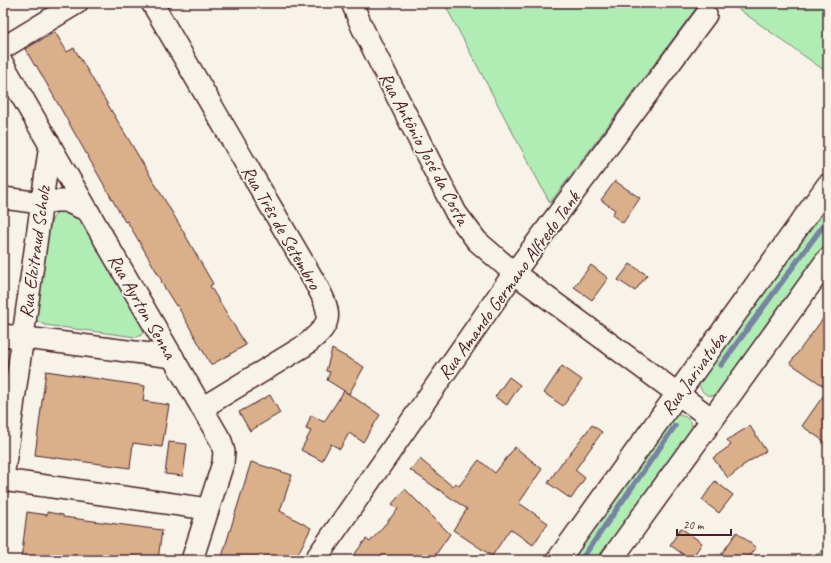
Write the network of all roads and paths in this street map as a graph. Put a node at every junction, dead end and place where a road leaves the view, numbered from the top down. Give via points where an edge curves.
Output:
1 (77, 3) edge
2 (152, 3) edge
3 (352, 3) edge
4 (706, 15) dead end
5 (3, 48) edge
6 (3, 64) edge
7 (50, 144) junction
8 (828, 185) edge
9 (3, 198) edge
10 (41, 203) junction
11 (88, 211) junction
12 (828, 259) edge
13 (514, 273) junction
14 (13, 336) edge
15 (173, 357) junction
16 (677, 395) junction
17 (202, 408) junction
18 (712, 419) junction
19 (3, 479) edge
20 (208, 510) junction
21 (192, 560) edge
22 (315, 560) edge
23 (558, 560) edge
24 (611, 560) edge

1 - 5 street
2 - 17 street, Rua Três de Setembro via 317,286 328,312 325,326 304,346
3 - 13 street, Rua Antônio José da Costa via 456,214 477,241
4 - 13 street, Rua Amando Germano Alfredo Tank
6 - 7 street, Rua Ayrton Senna
7 - 10 street, Rua Elzitraud Scholz
7 - 11 street, Rua Ayrton Senna
8 - 16 street, Rua Jarivatuba
9 - 10 street
10 - 11 street via 66,202
10 - 14 street, Rua Elzitraud Scholz
11 - 15 street, Rua Ayrton Senna
12 - 18 street
13 - 16 street, Rua Antônio José da Costa
13 - 22 street, Rua Amando Germano Alfredo Tank
14 - 15 street
14 - 19 street, Rua Elzitraud Scholz
15 - 17 street, Rua Ayrton Senna
16 - 18 street, Rua Antônio José da Costa
16 - 23 street, Rua Jarivatuba
17 - 20 street, Rua Ayrton Senna via 221,441 224,452
18 - 24 street
19 - 20 street
20 - 21 street, Rua Ayrton Senna

